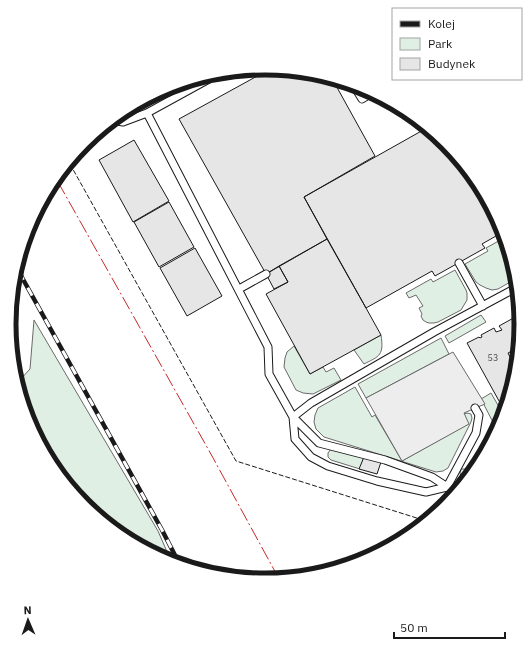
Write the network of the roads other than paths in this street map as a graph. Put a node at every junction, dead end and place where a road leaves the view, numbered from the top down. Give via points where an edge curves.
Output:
1 (202, 83) edge
2 (359, 93) edge
3 (366, 97) edge
4 (147, 112) junction
5 (120, 121) edge
6 (459, 263) dead end
7 (266, 274) dead end
8 (239, 289) junction
9 (512, 291) edge
10 (483, 306) junction
11 (475, 408) dead end
12 (293, 418) junction
13 (447, 487) junction
14 (451, 489) edge

1 - 4 lane
2 - 3 lane via 362,99
4 - 5 lane
4 - 8 lane
6 - 10 lane
7 - 8 lane
8 - 12 lane via 268,347 268,374
9 - 10 lane
10 - 12 lane via 311,402
11 - 13 lane via 479,415 476,433
12 - 13 lane via 319,442 385,460 432,477
12 - 13 lane via 295,439 311,457 328,466 426,492
13 - 14 lane

